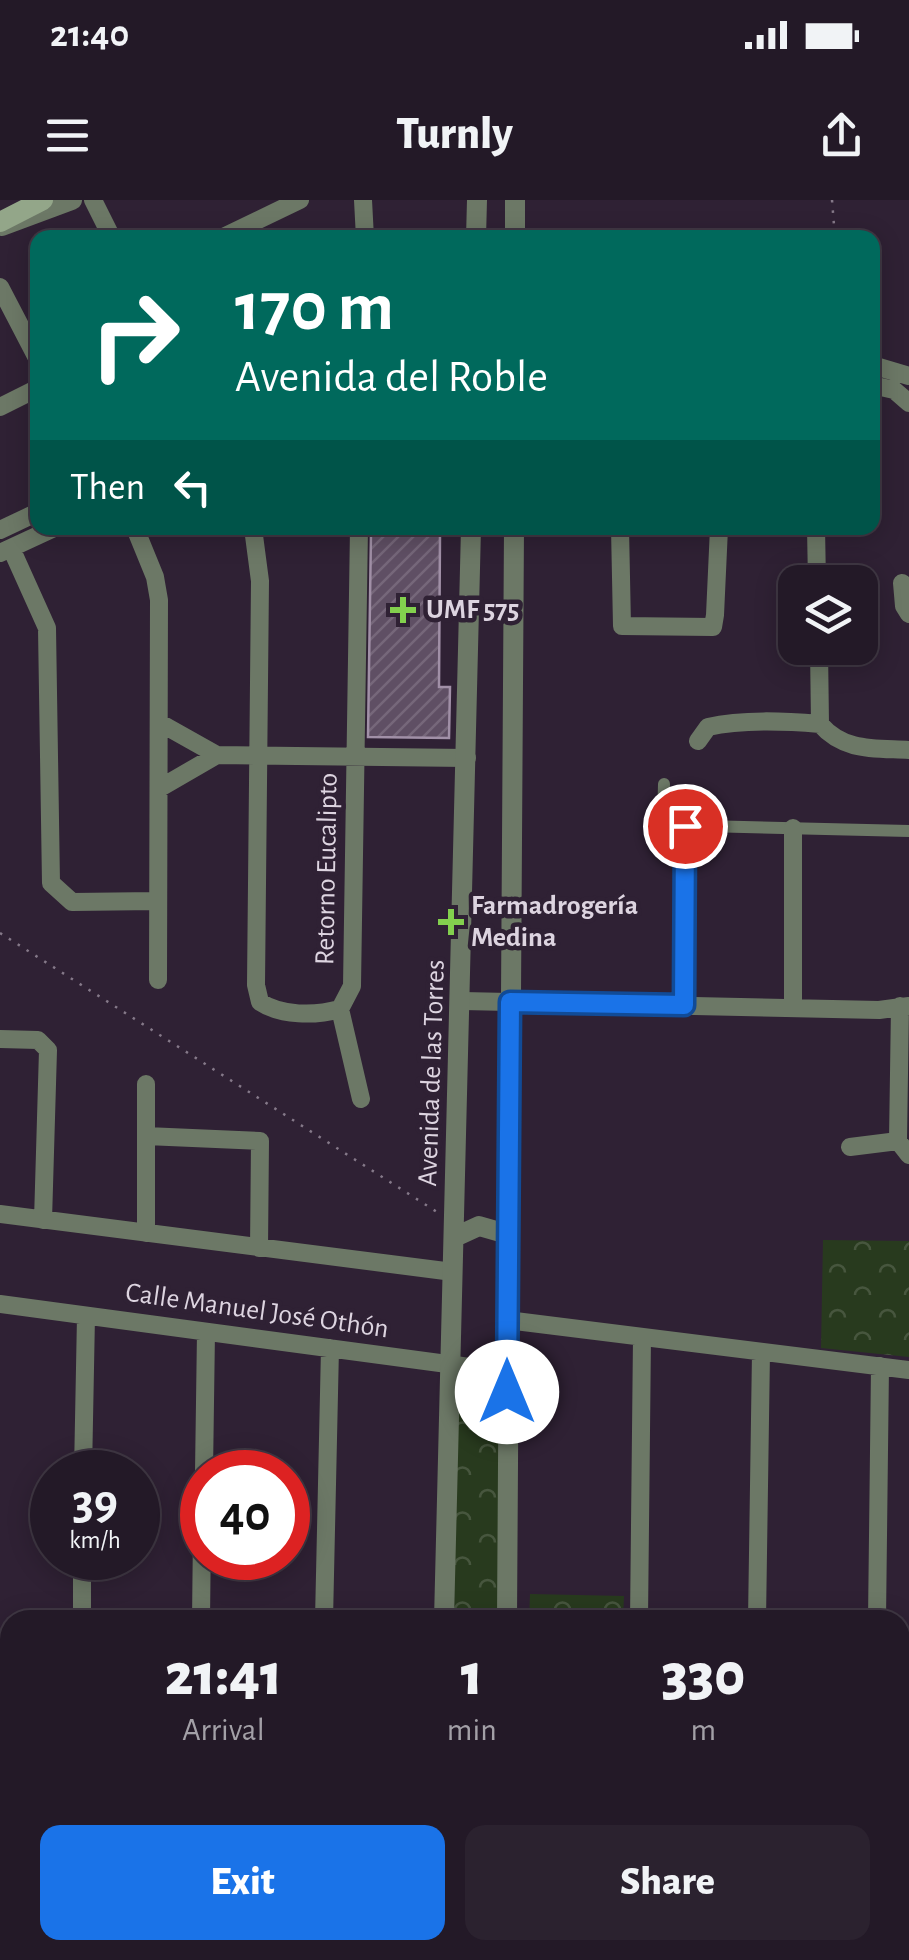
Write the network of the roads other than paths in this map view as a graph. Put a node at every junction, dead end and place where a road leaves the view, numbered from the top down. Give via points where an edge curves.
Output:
1 (43, 200) edge
2 (72, 200) edge
3 (93, 200) edge
4 (300, 200) edge
5 (363, 200) edge
6 (477, 200) edge
7 (515, 200) edge
8 (0, 224) edge
9 (108, 230) edge
10 (237, 230) edge
11 (365, 230) edge
12 (476, 230) edge
13 (515, 230) edge
14 (0, 288) edge
15 (30, 345) edge
16 (880, 367) edge
17 (909, 376) edge
18 (880, 387) edge
19 (30, 392) edge
20 (909, 403) edge
21 (0, 407) edge
22 (30, 516) edge
23 (0, 530) edge
24 (39, 535) edge
25 (137, 535) edge
26 (253, 535) edge
27 (359, 535) edge
28 (471, 535) edge
29 (514, 535) edge
30 (620, 535) edge
31 (718, 535) edge
32 (816, 535) edge
33 (6, 551) edge
34 (817, 565) edge
35 (902, 583) dead end
36 (909, 614) edge
37 (819, 665) edge
38 (160, 723) junction
39 (820, 724) junction
40 (698, 741) dead end
41 (909, 750) edge
42 (217, 755) junction
43 (259, 757) junction
44 (357, 758) junction
45 (466, 758) junction
46 (664, 784) dead end
47 (160, 788) junction
48 (685, 826) junction
49 (793, 828) junction
50 (909, 831) edge
51 (156, 902) junction
52 (158, 980) dead end
53 (462, 1001) junction
54 (510, 1002) junction
55 (684, 1005) junction
56 (793, 1007) junction
57 (340, 1009) junction
58 (905, 1014) edge
59 (0, 1039) edge
60 (146, 1084) dead end
61 (361, 1099) dead end
62 (146, 1136) junction
63 (850, 1148) dead end
64 (904, 1148) edge
65 (0, 1214) edge
66 (43, 1220) junction
67 (455, 1230) junction
68 (146, 1234) junction
69 (507, 1234) junction
70 (259, 1248) junction
71 (454, 1272) junction
72 (0, 1304) edge
73 (86, 1316) junction
74 (507, 1320) junction
75 (206, 1332) junction
76 (642, 1337) junction
77 (330, 1348) junction
78 (761, 1352) junction
79 (450, 1364) junction
80 (880, 1366) junction
81 (909, 1370) edge
82 (507, 1372) junction
83 (84, 1450) edge
84 (204, 1450) edge
85 (82, 1580) edge
86 (201, 1580) edge
87 (82, 1610) edge
88 (201, 1610) edge
89 (324, 1610) edge
90 (444, 1610) edge
91 (507, 1610) edge
92 (639, 1610) edge
93 (757, 1610) edge
94 (877, 1610) edge

1 - 8 main road
2 - 8 street
3 - 9 street
4 - 10 street
5 - 11 street
6 - 12 street
7 - 13 street
14 - 15 street
16 - 17 street
18 - 20 street
19 - 21 street
22 - 23 street
24 - 33 street
25 - 38 street via 159,600
26 - 43 street via 260,581
27 - 44 street, Retorno Eucalipto
28 - 45 street, Avenida de las Torres
29 - 54 street
30 - 31 street via 622,626 700,630 713,626
32 - 34 street
33 - 51 street via 47,628 51,882 72,902
35 - 36 street
37 - 39 street
38 - 42 street
38 - 47 street
39 - 40 street via 726,723 708,727
39 - 41 street via 854,747
42 - 43 street
42 - 47 street
43 - 44 street
43 - 57 street via 260,1002 273,1011
44 - 45 street
44 - 57 street, Retorno Eucalipto via 352,986
45 - 53 street, Avenida de las Torres
46 - 48 street via 663,824
47 - 51 street
48 - 49 street
48 - 55 street
49 - 50 street
49 - 56 street
51 - 52 street
53 - 54 street
53 - 67 street, Avenida de las Torres
54 - 55 street
54 - 69 street
55 - 56 street
56 - 58 street
57 - 61 street
58 - 64 street
59 - 66 street via 38,1040 48,1050
60 - 62 street
62 - 68 street
62 - 70 street via 260,1141
63 - 64 street
65 - 66 street
66 - 68 street
67 - 69 street via 478,1226
67 - 71 street, Avenida de las Torres
68 - 70 street
69 - 74 street
70 - 71 street
71 - 79 street, Avenida de las Torres
72 - 73 street, Calle Manuel José Othón
73 - 75 street, Calle Manuel José Othón
73 - 83 street
74 - 76 street
74 - 82 street
75 - 77 street, Calle Manuel José Othón
75 - 84 street
76 - 78 street
76 - 92 street
77 - 79 street, Calle Manuel José Othón
77 - 89 street
78 - 80 street
78 - 93 street
79 - 82 street, Calle Manuel José Othón
79 - 90 street, Avenida de las Torres
80 - 81 street
80 - 94 street
82 - 91 street
85 - 87 street
86 - 88 street

